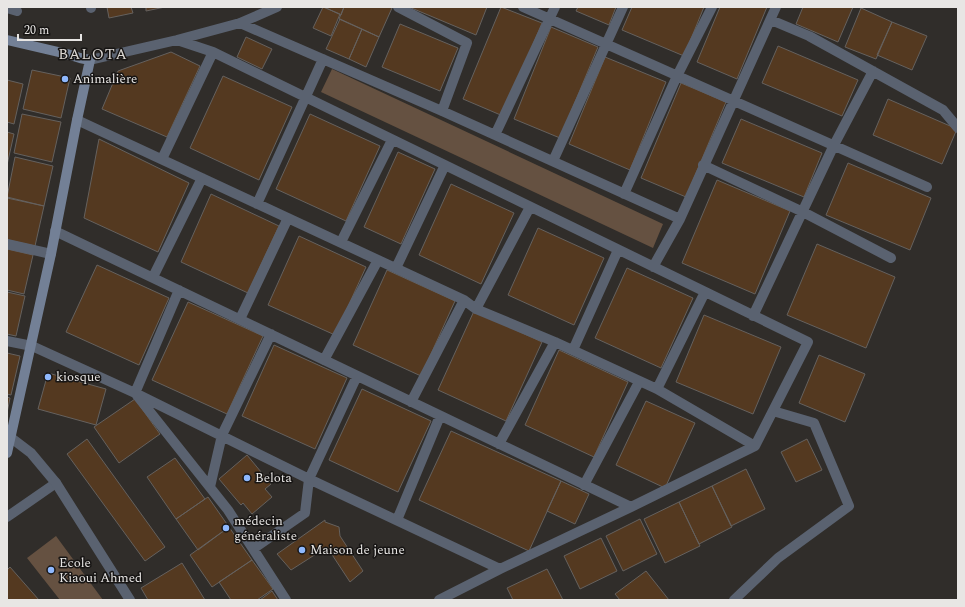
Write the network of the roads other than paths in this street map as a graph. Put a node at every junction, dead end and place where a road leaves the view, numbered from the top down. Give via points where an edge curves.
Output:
1 (277, 7) edge
2 (398, 7) edge
3 (523, 7) edge
4 (555, 7) edge
5 (623, 7) edge
6 (712, 7) edge
7 (776, 7) edge
8 (550, 19) junction
9 (771, 20) junction
10 (240, 23) junction
11 (7, 40) edge
12 (177, 40) junction
13 (606, 44) junction
14 (213, 52) junction
15 (323, 59) junction
16 (90, 60) junction
17 (873, 71) junction
18 (677, 76) junction
19 (305, 97) junction
20 (733, 100) junction
21 (442, 111) junction
22 (77, 120) junction
23 (958, 128) edge
24 (496, 135) junction
25 (392, 140) junction
26 (834, 145) junction
27 (162, 159) junction
28 (553, 161) junction
29 (445, 165) junction
30 (703, 165) junction
31 (202, 178) junction
32 (927, 187) dead end
33 (624, 194) junction
34 (257, 204) junction
35 (530, 207) junction
36 (803, 212) junction
37 (288, 218) junction
38 (680, 219) junction
39 (55, 230) junction
40 (341, 242) junction
41 (7, 244) edge
42 (618, 250) junction
43 (51, 254) junction
44 (891, 258) dead end
45 (378, 260) junction
46 (653, 267) junction
47 (396, 268) junction
48 (153, 277) junction
49 (179, 290) junction
50 (705, 292) junction
51 (464, 300) junction
52 (476, 308) junction
53 (754, 316) junction
54 (240, 320) junction
55 (271, 334) junction
56 (7, 341) edge
57 (554, 342) junction
58 (32, 346) junction
59 (572, 350) junction
60 (324, 360) junction
61 (357, 376) junction
62 (639, 382) junction
63 (657, 389) junction
64 (134, 393) junction
65 (412, 402) junction
66 (773, 411) junction
67 (440, 416) junction
68 (222, 436) junction
69 (10, 437) junction
70 (499, 444) junction
71 (755, 446) junction
72 (7, 453) edge
73 (309, 479) junction
74 (56, 483) junction
75 (584, 485) junction
76 (210, 487) junction
77 (631, 507) junction
78 (7, 517) edge
79 (397, 520) junction
80 (253, 549) junction
81 (500, 569) junction
82 (130, 600) edge
83 (286, 600) edge
84 (439, 600) edge
85 (734, 600) edge

1 - 10 street
2 - 21 street via 467,42
3 - 8 street
4 - 8 street
5 - 13 street
6 - 18 street
7 - 9 street
8 - 13 street
8 - 24 street
9 - 17 street via 809,36
9 - 20 street
10 - 12 street
10 - 15 street
11 - 16 street
12 - 14 street
12 - 16 street
13 - 18 street
13 - 28 street
14 - 19 street
14 - 27 street
15 - 19 street
15 - 21 street
16 - 22 street
17 - 23 street via 943,110
17 - 26 street
18 - 20 street
18 - 33 street
19 - 25 street
19 - 34 street
20 - 26 street
20 - 30 street
21 - 24 street
22 - 27 street
22 - 39 street
24 - 28 street
25 - 29 street
25 - 40 street
26 - 32 street
26 - 36 street
27 - 31 street
28 - 33 street
29 - 35 street
29 - 47 street
30 - 36 street
30 - 38 street
31 - 34 street
31 - 48 street
33 - 38 street
34 - 37 street
35 - 42 street
35 - 52 street
36 - 44 street
36 - 53 street
37 - 40 street
37 - 54 street
38 - 46 street
39 - 43 street
39 - 48 street
40 - 45 street
41 - 43 street
42 - 46 street
42 - 59 street
43 - 58 street
45 - 47 street
45 - 60 street
46 - 50 street
47 - 51 street
48 - 49 street
49 - 54 street
49 - 64 street
50 - 53 street
50 - 63 street
51 - 52 street
51 - 65 street
52 - 57 street
53 - 66 street via 808,342
54 - 55 street
55 - 60 street
55 - 68 street
56 - 58 street
57 - 59 street
57 - 70 street
58 - 64 street
58 - 69 street
59 - 62 street
60 - 61 street
61 - 65 street
61 - 73 street
62 - 63 street
62 - 75 street
63 - 71 street
64 - 68 street
64 - 76 street
65 - 67 street
66 - 71 street
66 - 85 street via 814,423 849,506 778,558
67 - 70 street
67 - 79 street
68 - 73 street
68 - 76 street
69 - 72 street
69 - 74 street via 32,453
70 - 75 street
71 - 77 street
73 - 79 street
73 - 80 street via 305,513
74 - 78 street
74 - 82 street
75 - 77 street
76 - 80 street
77 - 81 street
79 - 81 street
80 - 83 street
81 - 84 street

